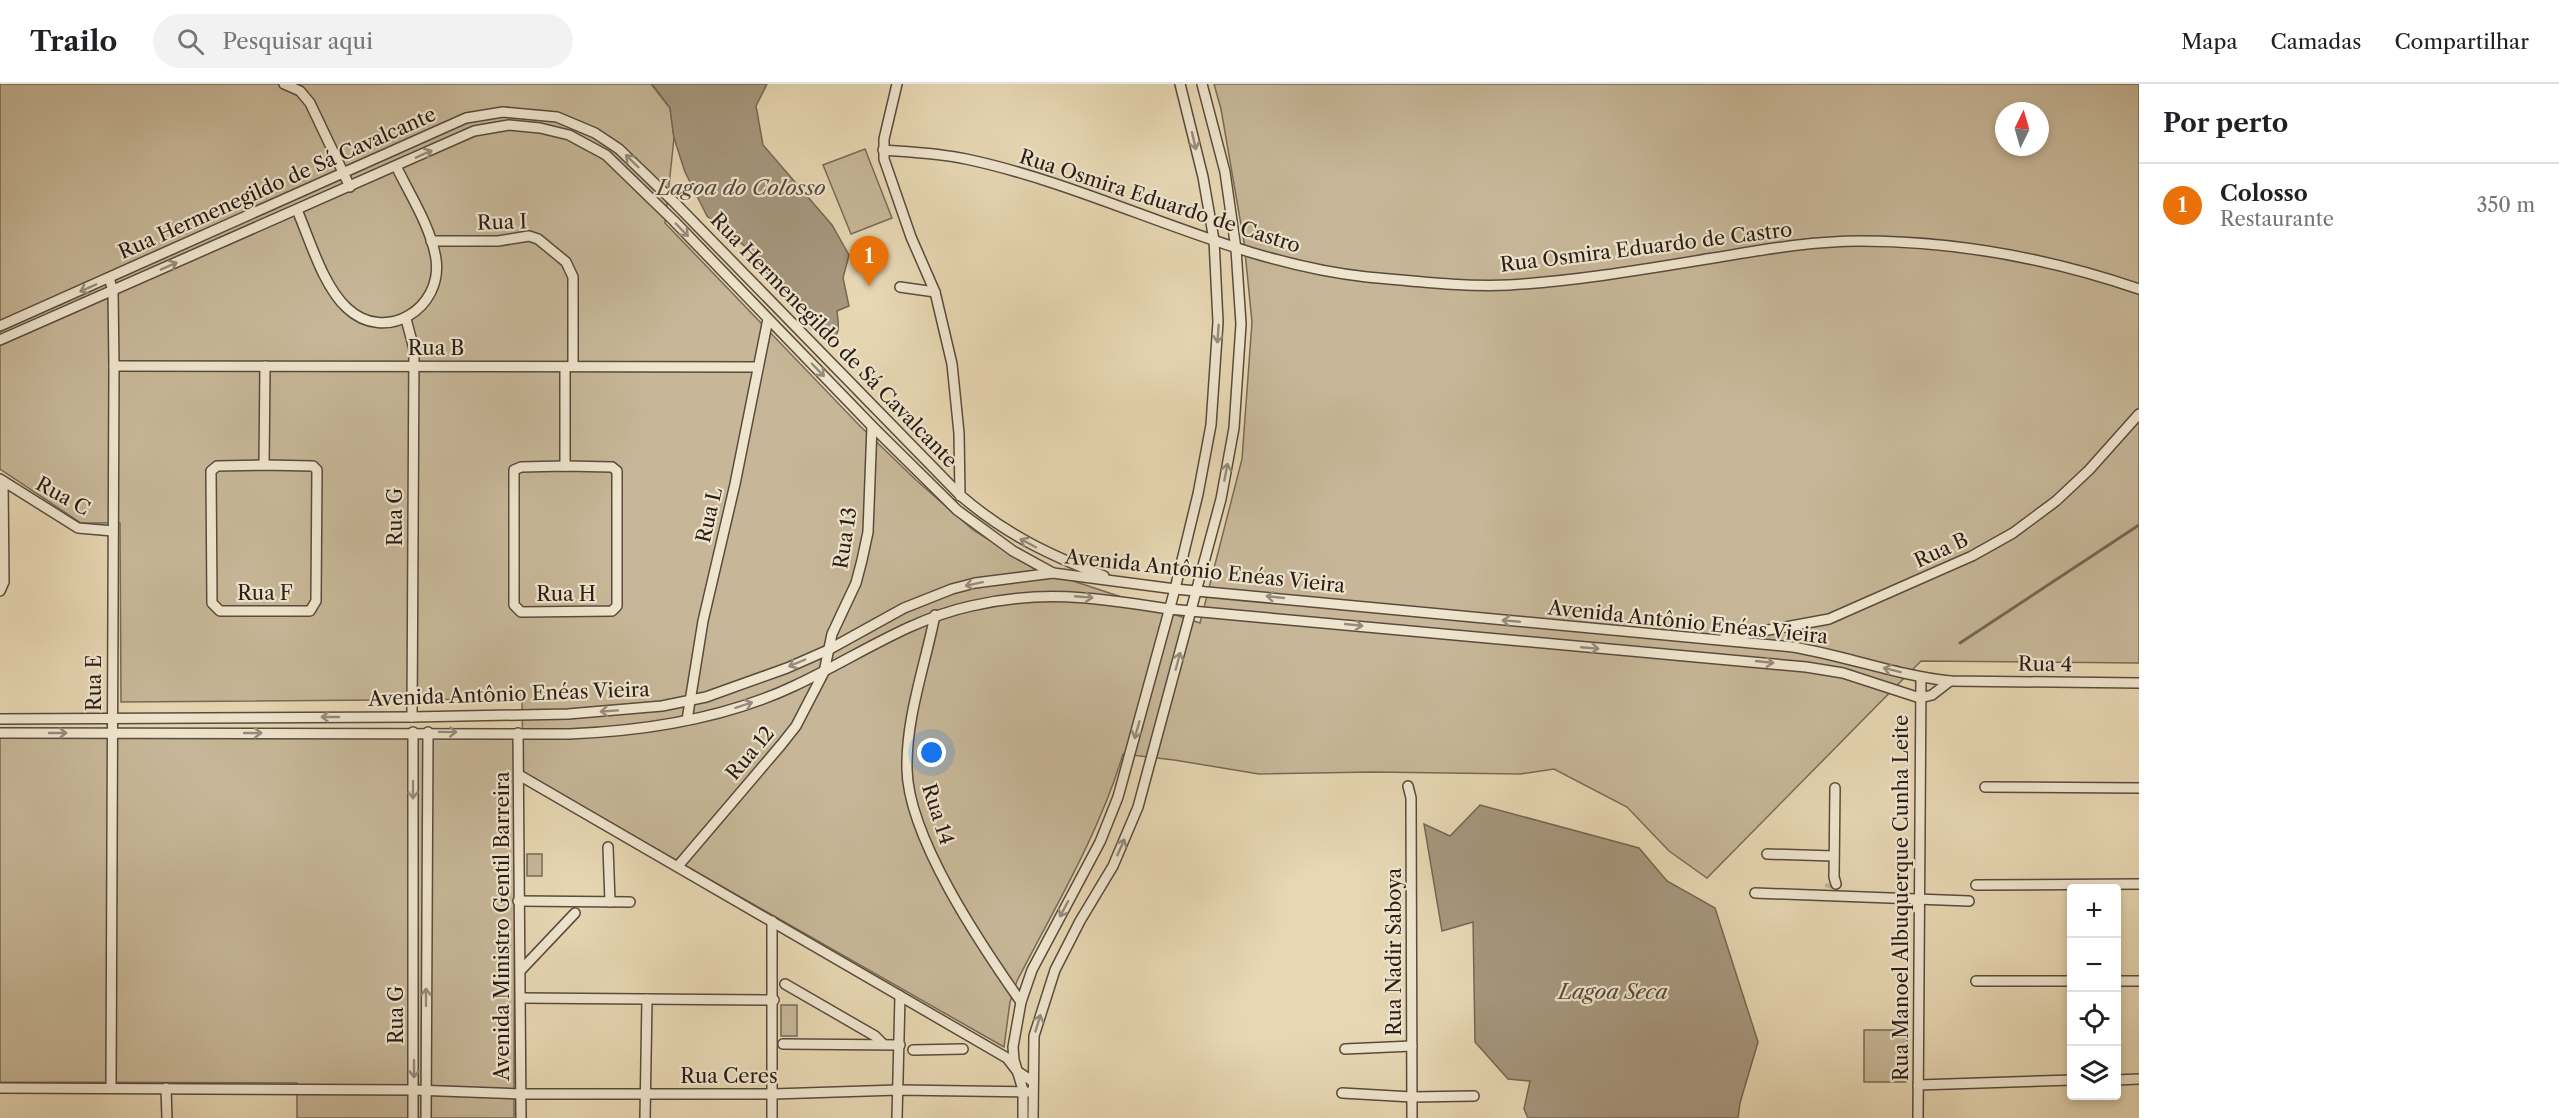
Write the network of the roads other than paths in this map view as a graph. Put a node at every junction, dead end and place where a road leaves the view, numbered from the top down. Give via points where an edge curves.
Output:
1 (284, 84) edge
2 (897, 84) edge
3 (1180, 84) edge
4 (1202, 84) edge
5 (883, 150) junction
6 (396, 166) junction
7 (343, 172) junction
8 (350, 188) junction
9 (297, 210) junction
10 (1214, 240) junction
11 (431, 241) junction
12 (1236, 249) junction
13 (109, 278) junction
14 (900, 287) dead end
15 (2139, 289) edge
16 (113, 291) junction
17 (935, 292) junction
18 (406, 319) junction
19 (768, 319) junction
20 (0, 326) edge
21 (0, 340) edge
22 (114, 366) junction
23 (265, 366) junction
24 (413, 366) junction
25 (569, 367) junction
26 (758, 367) junction
27 (2139, 414) edge
28 (872, 426) junction
29 (264, 465) junction
30 (565, 466) junction
31 (2, 480) edge
32 (960, 495) junction
33 (957, 510) junction
34 (113, 531) junction
35 (1053, 573) junction
36 (1120, 582) junction
37 (1175, 589) junction
38 (1197, 590) junction
39 (0, 591) edge
40 (1169, 609) junction
41 (1191, 609) junction
42 (935, 615) junction
43 (1715, 639) junction
44 (828, 650) junction
45 (824, 672) junction
46 (1921, 678) junction
47 (1950, 681) junction
48 (2139, 683) edge
49 (1920, 698) junction
50 (690, 701) junction
51 (412, 717) junction
52 (111, 718) junction
53 (0, 719) edge
54 (687, 720) junction
55 (413, 732) junction
56 (428, 732) junction
57 (0, 733) edge
58 (112, 733) junction
59 (518, 733) junction
60 (519, 775) junction
61 (1408, 786) dead end
62 (1985, 787) dead end
63 (1835, 788) dead end
64 (2139, 788) edge
65 (609, 847) dead end
66 (1767, 854) dead end
67 (1834, 855) junction
68 (678, 866) junction
69 (2139, 884) edge
70 (1976, 885) dead end
71 (1833, 887) junction
72 (1755, 893) dead end
73 (1919, 899) junction
74 (518, 901) junction
75 (1969, 901) dead end
76 (610, 902) junction
77 (630, 902) dead end
78 (575, 913) dead end
79 (772, 921) junction
80 (521, 970) junction
81 (1976, 981) dead end
82 (2067, 981) edge
83 (2121, 981) edge
84 (2139, 981) edge
85 (785, 984) dead end
86 (900, 996) junction
87 (522, 998) junction
88 (647, 999) junction
89 (774, 1000) junction
90 (1020, 1002) junction
91 (783, 1044) dead end
92 (884, 1044) junction
93 (1412, 1046) junction
94 (905, 1048) junction
95 (963, 1049) dead end
96 (1345, 1049) dead end
97 (1017, 1071) junction
98 (2139, 1079) edge
99 (2067, 1080) edge
100 (2121, 1080) edge
101 (1032, 1081) junction
102 (1918, 1085) junction
103 (0, 1088) edge
104 (111, 1088) junction
105 (166, 1088) junction
106 (414, 1090) junction
107 (426, 1090) junction
108 (898, 1090) junction
109 (1023, 1090) junction
110 (1342, 1093) dead end
111 (521, 1094) junction
112 (645, 1094) junction
113 (773, 1094) junction
114 (1032, 1094) junction
115 (1474, 1096) dead end
116 (1412, 1097) junction
117 (167, 1118) edge
118 (413, 1118) edge
119 (426, 1118) edge
120 (520, 1118) edge
121 (645, 1118) edge
122 (772, 1118) edge
123 (897, 1118) edge
124 (1023, 1118) edge
125 (1032, 1118) edge
126 (1412, 1118) edge
127 (1918, 1118) edge

1 - 7 street via 300,91 310,103
2 - 5 street
3 -> 10 street
4 - 12 street via 1225,172
5 - 10 street, Rua Osmira Eduardo de Castro via 969,160
5 - 17 street via 889,178
6 - 8 street, Rua Hermenegildo de Sá Cavalcante
6 - 11 street
6 -> 19 street, Rua Hermenegildo de Sá Cavalcante via 480,129 519,125 568,135 606,155
7 - 8 street
7 - 13 street, Rua Hermenegildo de Sá Cavalcante
32 -> 7 street, Rua Hermenegildo de Sá Cavalcante via 674,202 619,149 595,133 548,115 487,113 466,118
8 - 9 street, Rua Hermenegildo de Sá Cavalcante
16 -> 9 street, Rua Hermenegildo de Sá Cavalcante
9 - 18 street via 332,291 347,309 368,320
10 - 12 street, Rua Osmira Eduardo de Castro
10 -> 37 street via 1218,322 1211,424
11 - 18 street via 436,260 432,286
11 - 25 street, Rua I via 498,241 529,236 538,238 566,262 573,277
12 - 15 street, Rua Osmira Eduardo de Castro via 1363,276 1508,285 1777,248 1892,242 2014,257 2073,269
38 -> 12 street via 1221,499 1234,428 1241,324
13 - 16 street, Rua E
13 -> 20 street, Rua Hermenegildo de Sá Cavalcante
14 - 17 street
16 - 21 street, Rua Hermenegildo de Sá Cavalcante
16 - 22 street, Rua E
17 - 32 street via 952,364
18 - 24 street, Rua G via 414,343
19 - 26 street, Rua L
19 -> 28 street, Rua Hermenegildo de Sá Cavalcante
22 - 23 street, Rua B
22 - 34 street, Rua E
23 - 24 street, Rua B
23 - 29 street
24 - 25 street, Rua B
24 - 51 street, Rua G
25 - 26 street, Rua B
25 - 30 street
26 - 50 street, Rua L via 703,621
27 - 43 street, Rua B via 2056,501 2013,533 1972,556 1829,619
28 - 33 street, Rua Hermenegildo de Sá Cavalcante
28 - 44 street, Rua 13 via 865,550 856,583 831,634
29 - 29 street, Rua F via 217,466 211,471 212,603 220,611 310,611 316,601 317,470 313,466
30 - 30 street, Rua H via 514,470 514,605 521,612 609,612 617,606 617,471 612,467
31 - 34 street, Rua C via 78,528
31 - 39 street via 4,582
32 - 33 street
36 -> 32 street, Rua Hermenegildo de Sá Cavalcante via 1055,558 1019,539
33 - 35 street, Rua Hermenegildo de Sá Cavalcante via 1013,552
34 - 52 street, Rua E
35 - 36 street, Avenida Antônio Enéas Vieira
35 -> 44 street, Avenida Antônio Enéas Vieira via 975,583 925,598
36 - 37 street, Avenida Antônio Enéas Vieira
37 - 38 street, Avenida Antônio Enéas Vieira
37 - 40 street
38 - 41 street
43 -> 38 street, Avenida Antônio Enéas Vieira
40 - 41 street, Avenida Antônio Enéas Vieira
42 -> 40 street, Avenida Antônio Enéas Vieira via 1046,594
40 -> 90 street via 1118,797 1100,842 1032,970
41 -> 49 street, Avenida Antônio Enéas Vieira via 1806,667 1843,673
101 -> 41 street via 1032,1044 1055,970 1113,866 1138,807
42 - 45 street, Avenida Antônio Enéas Vieira
42 - 90 street, Rua 14 via 908,748 909,789 934,860
46 -> 43 street, Avenida Antônio Enéas Vieira via 1816,651
44 - 45 street, Rua 12
44 -> 50 street, Avenida Antônio Enéas Vieira
54 -> 45 street, Avenida Antônio Enéas Vieira via 777,694
45 - 68 street, Rua 12 via 796,726
46 - 47 street, Avenida Antônio Enéas Vieira
46 - 49 street, Rua Manoel Albuquerque Cunha Leite
47 - 48 street, Rua 4
47 - 49 street
49 - 73 street, Rua Manoel Albuquerque Cunha Leite
50 -> 51 street, Avenida Antônio Enéas Vieira via 568,714
50 - 54 street, Rua L
51 -> 52 street, Avenida Antônio Enéas Vieira
52 - 53 street, Avenida Antônio Enéas Vieira
52 - 58 street, Rua E
54 - 59 street, Avenida Antônio Enéas Vieira via 595,733
55 - 56 street, Avenida Antônio Enéas Vieira
58 -> 55 street, Avenida Antônio Enéas Vieira
55 -> 106 street, Rua G
56 -> 59 street, Avenida Antônio Enéas Vieira
107 -> 56 street, Rua G
57 -> 58 street, Avenida Antônio Enéas Vieira
58 - 104 street, Rua E
59 - 60 street, Avenida Ministro Gentil Barreira
60 - 68 street
60 - 74 street, Avenida Ministro Gentil Barreira
61 - 93 street, Rua Nadir Saboya
62 - 64 street
63 - 67 street
65 - 76 street
66 - 67 street
67 - 71 street
68 - 79 street
69 - 70 street
71 - 72 street
71 - 73 street
73 - 75 street
73 - 102 street, Rua Manoel Albuquerque Cunha Leite
74 - 76 street
74 - 80 street, Avenida Ministro Gentil Barreira
76 - 77 street
78 - 80 street
79 - 86 street
79 - 89 street
80 - 87 street, Avenida Ministro Gentil Barreira
81 - 82 street
83 - 84 street
85 - 92 street
86 - 94 street
86 - 97 street via 1007,1058
87 - 88 street
87 - 111 street, Avenida Ministro Gentil Barreira
88 - 89 street
88 - 112 street
89 - 113 street
90 - 97 street via 1013,1047
91 - 92 street
92 - 94 street
93 - 96 street
93 - 116 street, Rua Nadir Saboya
94 - 95 street
94 - 108 street
97 - 101 street
97 - 109 street
98 - 100 street
99 - 102 street
101 - 114 street
102 - 127 street, Rua Manoel Albuquerque Cunha Leite
103 - 104 street, Rua Ceres
104 - 105 street, Rua Ceres
105 - 106 street, Rua Ceres
105 - 117 street
106 - 107 street, Rua Ceres
106 - 118 street, Rua G
107 - 111 street, Rua Ceres
107 - 119 street, Rua G
108 - 109 street, Rua Ceres
108 - 113 street, Rua Ceres
108 - 123 street
109 - 114 street, Rua Ceres
109 - 124 street
110 - 116 street
111 - 112 street, Rua Ceres
111 - 120 street, Avenida Ministro Gentil Barreira
112 - 113 street, Rua Ceres
112 - 121 street
113 - 122 street
114 - 125 street
115 - 116 street
116 - 126 street, Rua Nadir Saboya

